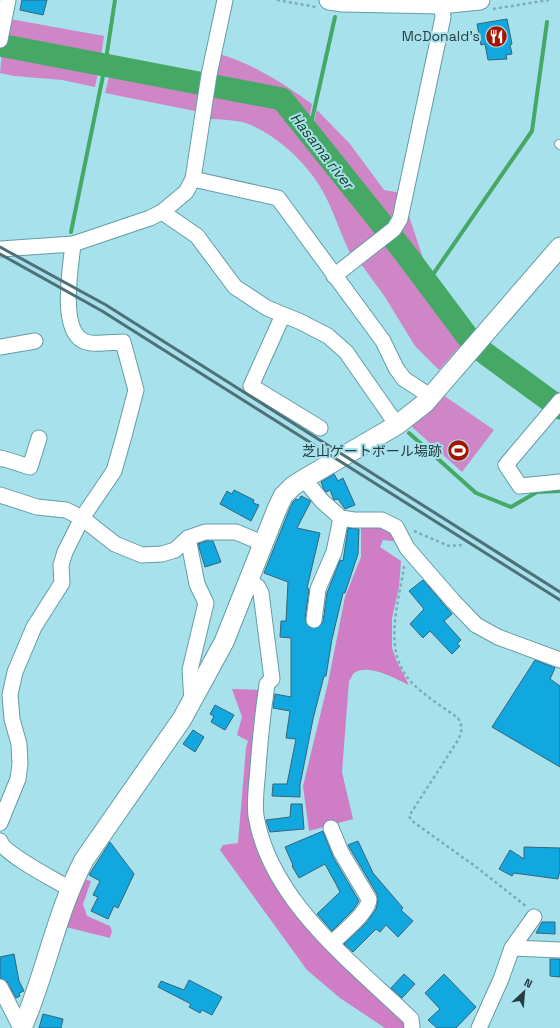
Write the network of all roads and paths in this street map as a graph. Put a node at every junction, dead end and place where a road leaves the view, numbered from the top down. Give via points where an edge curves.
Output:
1 (8, 0) edge
2 (226, 0) edge
3 (329, 0) edge
4 (480, 0) edge
5 (441, 2) edge
6 (0, 38) edge
7 (193, 178) junction
8 (162, 212) junction
9 (73, 244) junction
10 (0, 249) edge
11 (558, 255) edge
12 (334, 276) junction
13 (283, 315) junction
14 (35, 341) dead end
15 (0, 347) edge
16 (430, 396) junction
17 (556, 406) edge
18 (397, 425) junction
19 (320, 428) dead end
20 (39, 438) dead end
21 (0, 459) edge
22 (304, 479) junction
23 (560, 482) edge
24 (0, 495) edge
25 (82, 518) junction
26 (341, 518) junction
27 (390, 523) junction
28 (188, 538) junction
29 (262, 544) junction
30 (462, 545) dead end
31 (407, 548) junction
32 (248, 579) junction
33 (314, 620) dead end
34 (560, 660) edge
35 (192, 702) junction
36 (6, 722) edge
37 (0, 823) edge
38 (331, 828) dead end
39 (0, 844) edge
40 (70, 889) junction
41 (534, 916) joint
42 (332, 943) junction
43 (512, 948) junction
44 (560, 950) edge
45 (0, 987) edge
46 (21, 1028) edge
47 (412, 1028) edge
48 (480, 1028) edge

1 - 6 street
2 - 7 street via 209,75
3 - 5 street
4 - 5 street
5 - 12 street via 442,24 400,219 394,229
7 - 8 street via 186,192
7 - 12 street via 278,198
8 - 9 street
8 - 13 street via 197,236 235,287 267,308
9 - 10 street
9 - 25 street via 69,318 77,336 86,342 123,342 136,390 114,471
11 - 16 street
12 - 16 street via 383,341 404,379
13 - 18 street via 328,336 346,352
13 - 19 street via 250,386
14 - 15 street
16 - 18 street
17 - 23 street via 506,465 520,486
18 - 22 street
20 - 21 street via 30,467
22 - 26 street via 322,501
22 - 29 street via 284,496
24 - 25 street via 37,507 66,510
25 - 28 street via 115,544 142,555 162,554 175,550
25 - 36 street via 65,552 61,565 62,583 34,627 15,672
26 - 27 street via 382,520
26 - 33 street via 334,552 318,589
27 - 30 path via 450,546
27 - 31 street via 396,528
28 - 29 street via 205,532 236,532
28 - 35 street via 197,584 206,603 190,670
29 - 32 street
31 - 34 street via 476,625 498,637
31 - 41 path via 394,618 394,647 409,680 458,718 462,725 458,740 409,816 412,821 475,866
32 - 35 street via 224,642
32 - 42 street via 261,593 272,679 267,684 261,727 256,815 268,857 283,883 308,918
35 - 40 street via 84,860
36 - 37 street via 19,744 19,772
38 - 42 street via 341,852 369,899 369,904 364,910
39 - 40 street via 19,859
40 - 46 street via 31,1006
41 - 43 street
42 - 47 street via 411,1019
43 - 44 street
43 - 48 street
45 - 46 street

